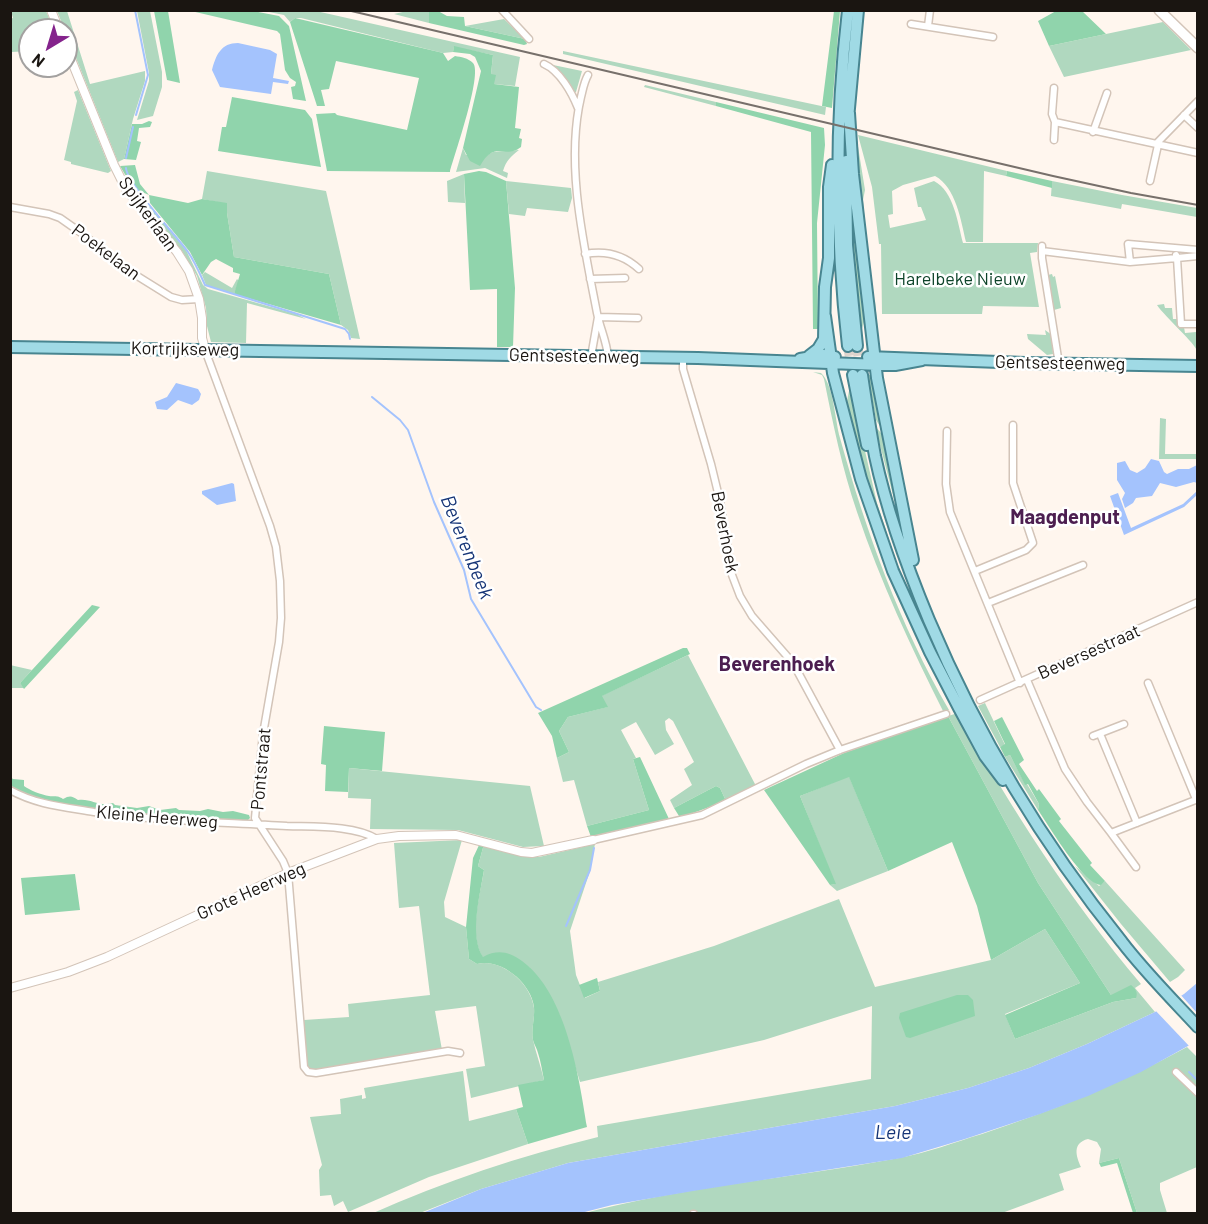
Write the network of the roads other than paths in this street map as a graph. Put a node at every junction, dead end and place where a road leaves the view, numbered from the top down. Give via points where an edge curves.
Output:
1 (502, 10) edge
2 (848, 10) edge
3 (858, 10) edge
4 (930, 10) edge
5 (1159, 10) edge
6 (910, 24) dead end
7 (928, 26) junction
8 (993, 37) dead end
9 (529, 39) dead end
10 (1196, 44) edge
11 (843, 55) junction
12 (544, 64) dead end
13 (588, 75) dead end
14 (78, 76) edge
15 (1054, 88) dead end
16 (1107, 93) dead end
17 (1197, 101) edge
18 (579, 108) junction
19 (849, 113) junction
20 (1184, 115) junction
21 (1055, 122) junction
22 (1197, 128) edge
23 (1093, 132) junction
24 (1054, 140) dead end
25 (1157, 145) junction
26 (1197, 153) edge
27 (1150, 181) dead end
28 (10, 207) edge
29 (1176, 248) junction
30 (1197, 250) edge
31 (585, 254) junction
32 (1197, 256) edge
33 (1177, 258) junction
34 (1131, 262) junction
35 (639, 269) dead end
36 (625, 278) dead end
37 (590, 279) junction
38 (199, 299) junction
39 (825, 316) junction
40 (598, 317) junction
41 (638, 318) dead end
42 (1197, 324) edge
43 (10, 347) edge
44 (205, 349) junction
45 (360, 352) joint
46 (591, 357) junction
47 (608, 357) junction
48 (806, 357) junction
49 (683, 358) junction
50 (831, 360) junction
51 (922, 360) junction
52 (875, 361) junction
53 (788, 362) junction
54 (1059, 364) junction
55 (895, 365) junction
56 (1197, 366) edge
57 (882, 400) junction
58 (1013, 425) dead end
59 (947, 431) dead end
60 (1083, 565) dead end
61 (975, 571) junction
62 (1197, 602) edge
63 (988, 603) junction
64 (930, 622) junction
65 (946, 682) junction
66 (1023, 682) junction
67 (1148, 683) dead end
68 (980, 700) dead end
69 (946, 714) dead end
70 (1124, 724) dead end
71 (840, 750) junction
72 (10, 790) edge
73 (1197, 799) edge
74 (1137, 823) junction
75 (260, 824) junction
76 (1038, 828) junction
77 (1111, 833) junction
78 (377, 839) junction
79 (593, 840) joint
80 (1136, 867) dead end
81 (288, 873) junction
82 (10, 988) edge
83 (1197, 1027) edge
84 (460, 1053) dead end
85 (1176, 1072) dead end
86 (1197, 1093) edge

1 - 9 street
2 - 11 main road
3 - 19 main road
4 - 7 street
5 - 10 main road
6 - 7 street
7 - 8 street
11 - 19 main road via 837,190 839,245 853,346 847,245
11 - 39 main road via 829,188
12 - 18 street via 558,75
13 - 18 street
14 - 38 street, Spijkerlaan via 126,189 177,252
15 - 21 street
16 - 23 street
17 - 20 street
18 - 31 street via 576,183
19 - 52 main road
20 - 22 street
20 - 25 street
21 - 23 street
21 - 24 street
23 - 25 street
25 - 26 street
25 - 27 street
28 - 38 street, Poekelaan via 60,218 126,269 171,297
29 - 30 street
29 - 33 street
29 - 34 street via 1128,244
31 - 35 street via 622,256
31 - 37 street
32 - 33 street
33 - 34 street
33 - 42 street via 1181,324
34 - 54 street via 1042,248
36 - 37 street
37 - 40 street
38 - 44 street, Spijkerlaan
39 - 48 main road via 822,345
39 - 50 main road
40 - 41 street
40 - 46 street
40 - 47 street
43 - 44 main road, Kortrijkseweg
44 - 45 main road, Kortrijkseweg
44 - 75 street, Pontstraat via 270,526 279,564 281,618 262,746 255,818
45 - 46 main road, Gentsesteenweg
46 - 47 main road, Gentsesteenweg
47 - 49 main road, Gentsesteenweg
48 - 50 main road, Gentsesteenweg
48 - 53 main road, Gentsesteenweg
49 - 53 main road, Gentsesteenweg
49 - 71 street, Beverhoek via 717,485 732,575 740,596 793,663
50 - 52 main road, Gentsesteenweg
50 - 53 main road, Gentsesteenweg
50 - 65 main road via 861,479 884,545
51 - 52 main road, Gentsesteenweg
51 - 54 main road, Gentsesteenweg
51 - 55 main road, Gentsesteenweg
52 - 55 main road, Gentsesteenweg
52 - 57 main road
54 - 56 main road, Gentsesteenweg
55 - 57 main road via 884,378
57 - 64 main road via 911,554
58 - 61 street via 1013,483 1033,543 1026,550
59 - 61 street via 948,503
60 - 63 street
61 - 63 street
62 - 66 street, Beversestraat
63 - 66 street
64 - 65 main road via 892,516 857,375 871,462 885,517
64 - 76 main road via 973,717
65 - 76 main road via 986,756
66 - 68 street, Beversestraat
66 - 77 street via 1065,769
67 - 73 street
69 - 71 street
70 - 74 street via 1096,735
71 - 79 street via 702,815
72 - 75 street, Kleine Heerweg via 38,802 114,814
73 - 74 street
74 - 77 street
75 - 78 street, Kleine Heerweg via 363,832
75 - 81 street, Pontstraat
76 - 83 main road via 1098,912
77 - 80 street
78 - 79 street, Grote Heerweg via 445,834 536,853
78 - 81 street, Grote Heerweg
81 - 82 street, Grote Heerweg via 107,957
81 - 84 street, Pontstraat via 307,1071 316,1073 448,1051
85 - 86 street

